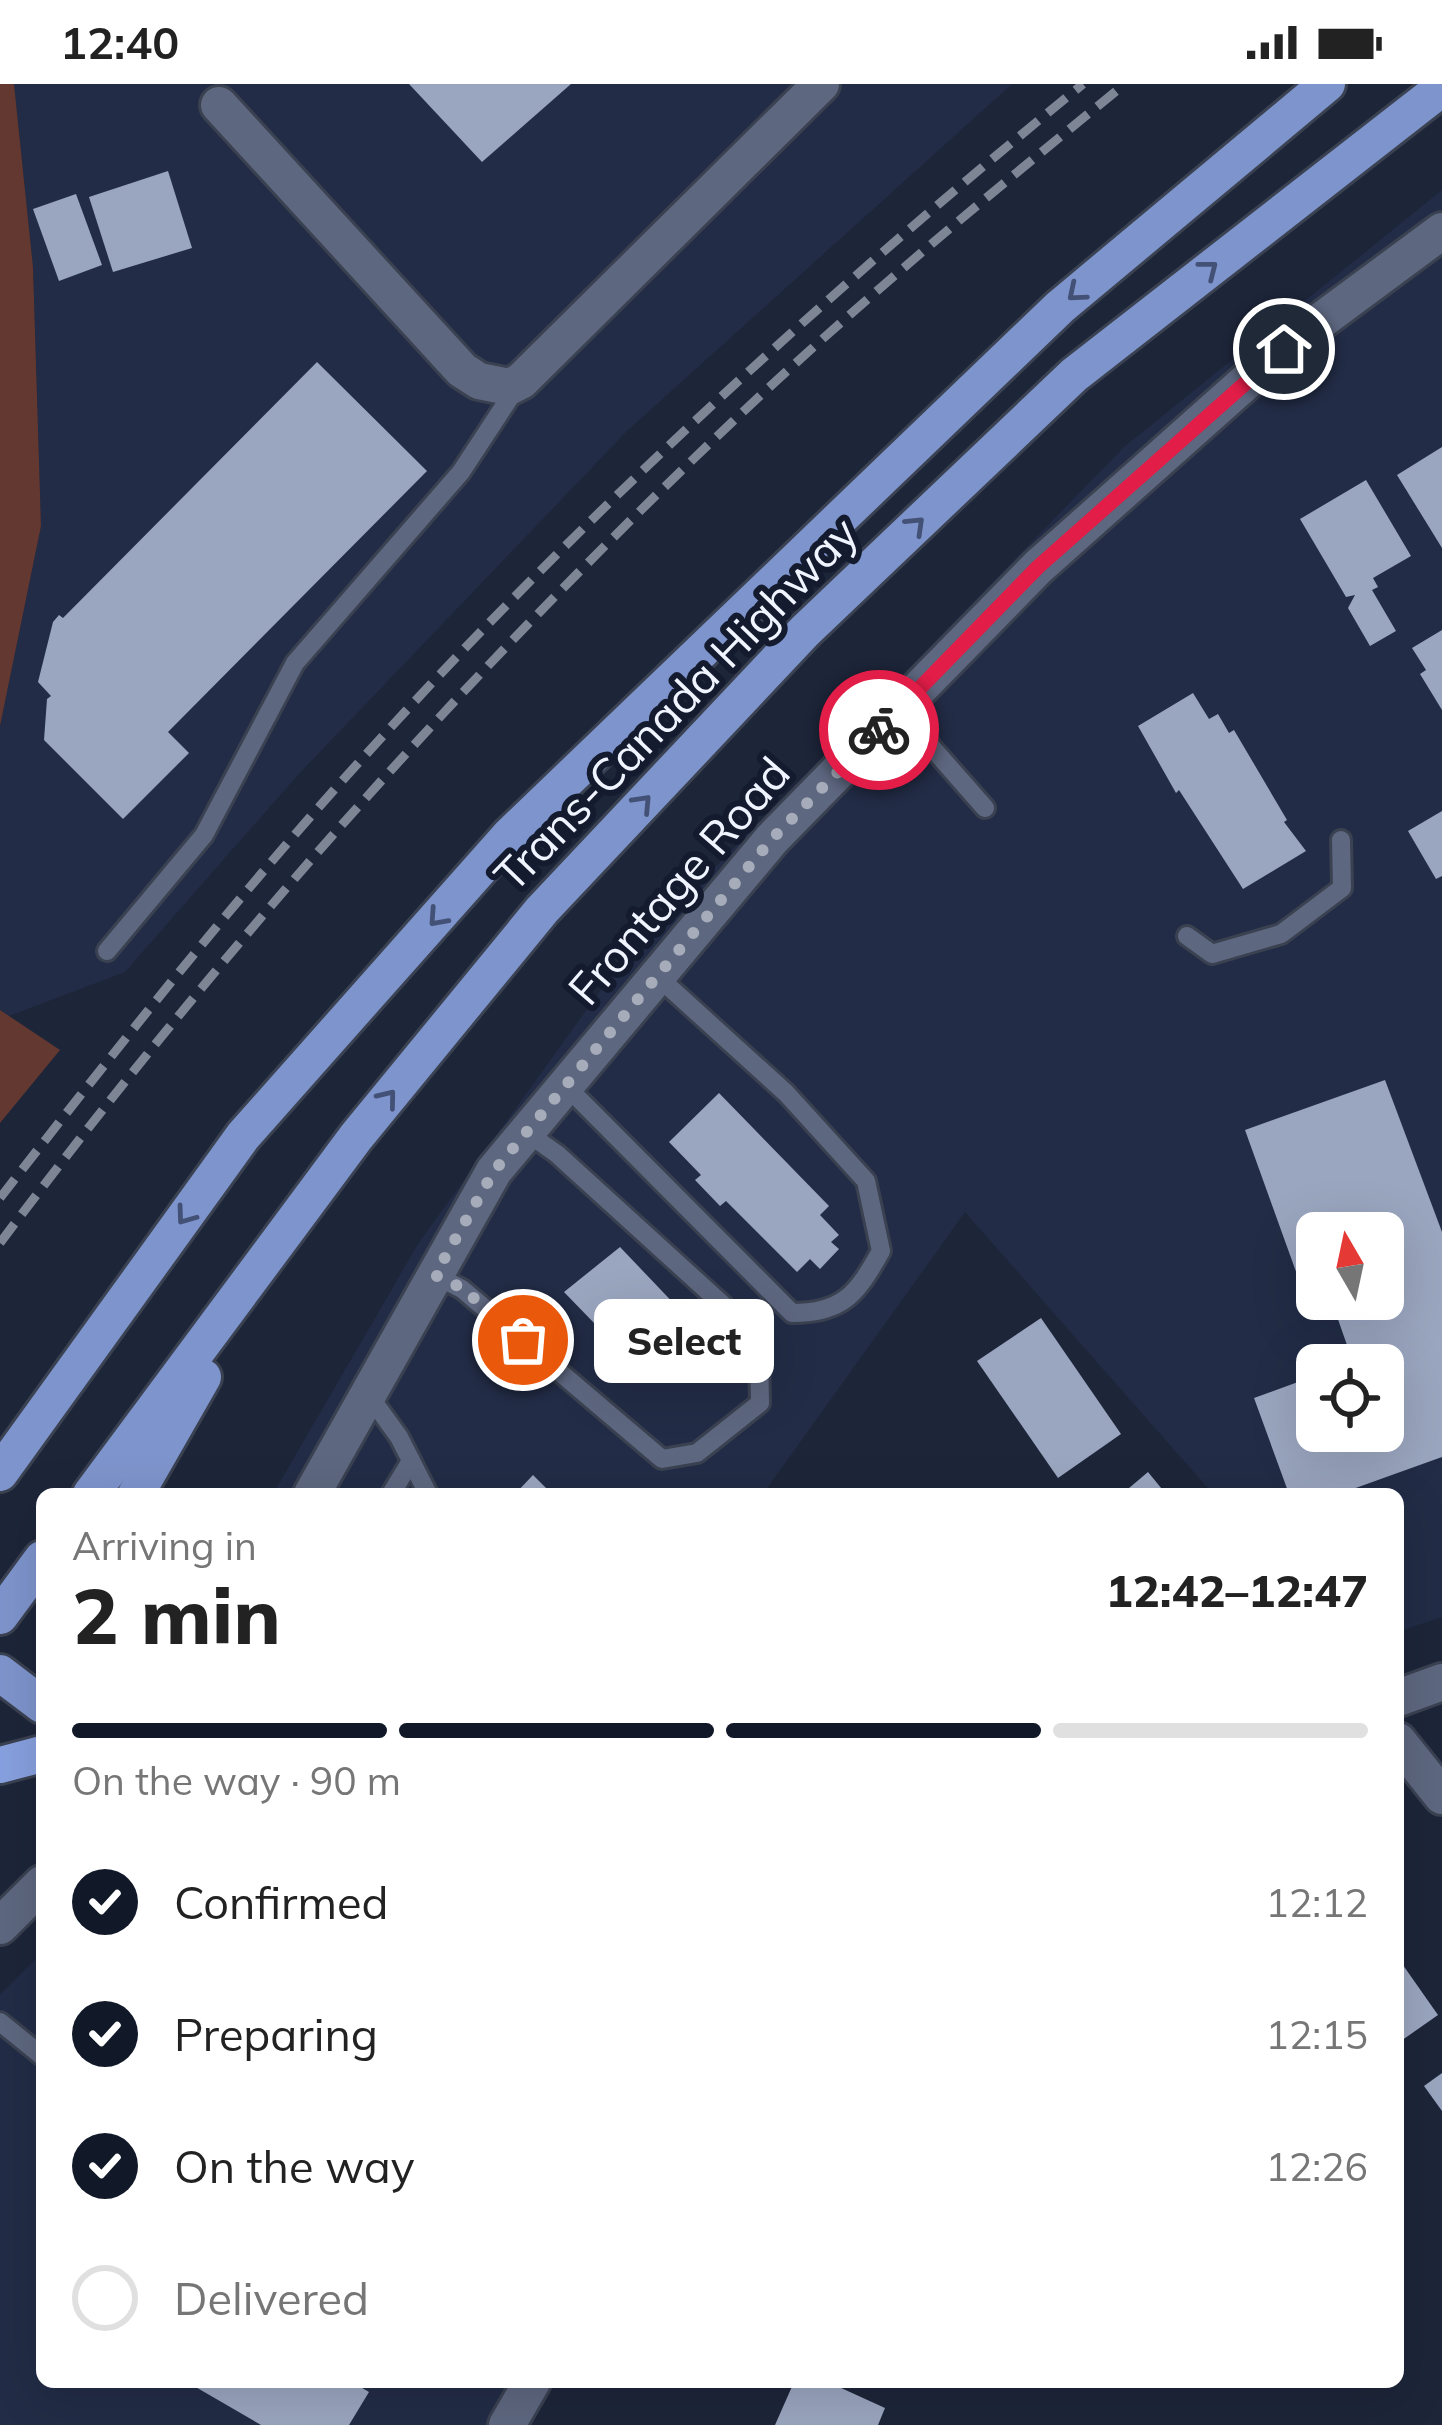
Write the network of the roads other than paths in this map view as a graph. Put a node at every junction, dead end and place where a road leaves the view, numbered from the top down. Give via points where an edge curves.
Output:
1 (821, 84) edge
2 (1327, 84) edge
3 (1442, 88) edge
4 (219, 105) dead end
5 (1442, 231) edge
6 (521, 380) junction
7 (899, 710) junction
8 (985, 808) dead end
9 (1340, 840) dead end
10 (1187, 936) dead end
11 (106, 951) dead end
12 (657, 976) junction
13 (566, 1085) junction
14 (526, 1132) junction
15 (356, 1137) junction
16 (435, 1275) junction
17 (368, 1394) junction
18 (411, 1461) junction
19 (0, 1473) edge
20 (95, 1488) edge
21 (139, 1488) edge
22 (315, 1488) edge
23 (395, 1488) edge
24 (425, 1488) edge
25 (36, 1567) edge
26 (0, 1616) edge
27 (0, 1673) edge
28 (1442, 1682) edge
29 (1404, 1696) edge
30 (36, 1700) edge
31 (1404, 1748) edge
32 (36, 1756) edge
33 (0, 1765) edge
34 (1442, 1796) edge
35 (36, 1890) edge
36 (0, 1926) edge
37 (0, 2022) edge
38 (36, 2046) edge
39 (529, 2388) edge
40 (507, 2425) edge

1 - 6 street
2 -> 19 highway, Trans-Canada Highway via 1060,307 511,836 243,1136
15 -> 3 highway, Trans-Canada Highway via 542,910 806,631 1074,375
4 - 6 street via 463,370 499,387
5 - 7 street, Frontage Road via 1284,349 1038,567
6 - 11 lane via 461,472 296,664 204,835
7 - 8 lane
7 - 12 street, Frontage Road via 772,839
9 - 10 lane via 1342,888 1281,934 1212,954
12 - 13 street, Frontage Road
12 - 13 lane via 786,1093 866,1180 881,1251 860,1287 823,1313 791,1313
13 - 14 street, Frontage Road
14 - 16 street, Frontage Road via 494,1171
14 - 16 lane via 723,1306 759,1348 760,1403 697,1453 662,1459 462,1288
15 - 20 highway, Trans-Canada Highway
15 - 21 highway
16 - 17 street, Frontage Road
17 - 18 lane
17 - 22 street, Frontage Road
18 - 23 lane
18 - 24 lane
25 - 26 highway
27 - 30 highway
28 - 29 street
31 - 34 street
32 - 33 highway
35 - 36 street
37 - 38 lane
39 - 40 street

